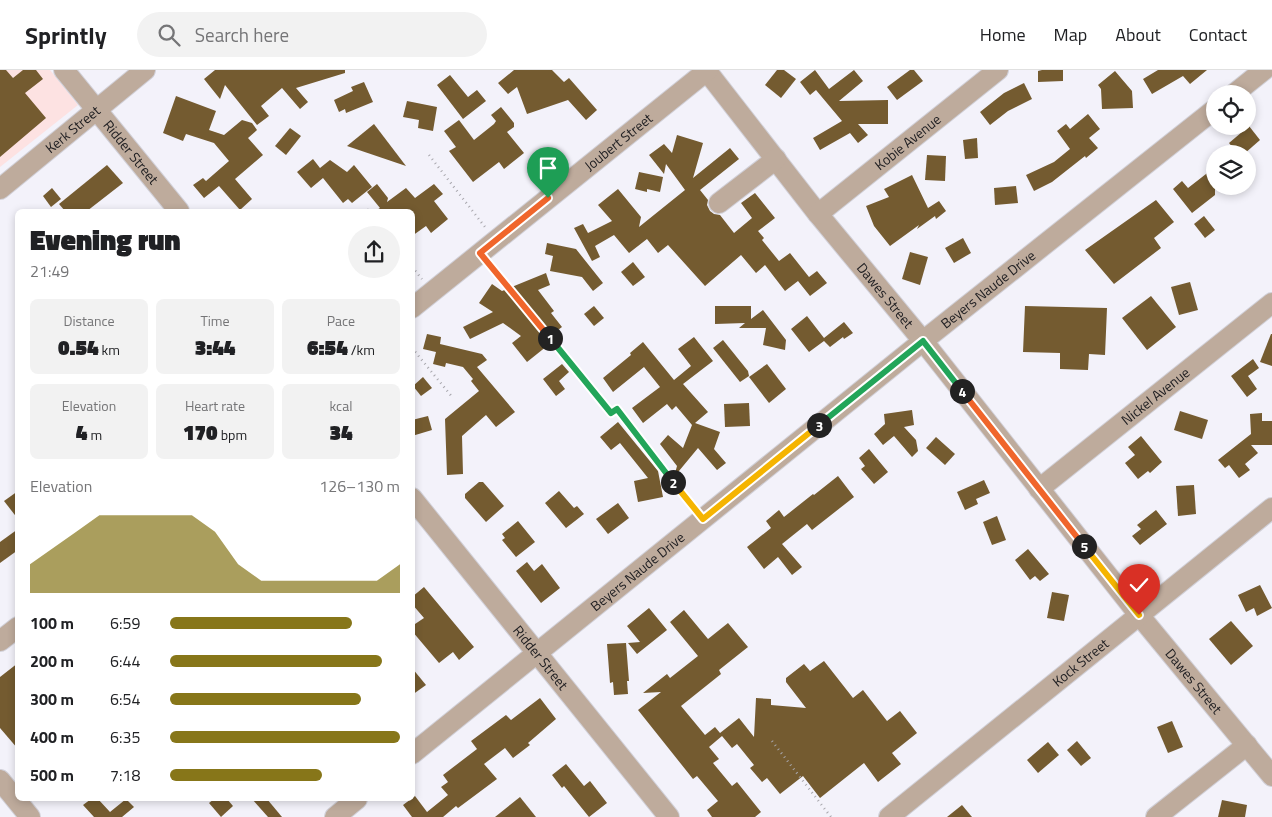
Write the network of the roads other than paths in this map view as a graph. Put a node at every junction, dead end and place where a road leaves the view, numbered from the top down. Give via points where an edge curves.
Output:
1 (64, 70) edge
2 (145, 70) edge
3 (707, 70) edge
4 (998, 70) edge
5 (1264, 70) edge
6 (1245, 85) edge
7 (95, 110) junction
8 (1206, 116) edge
9 (776, 159) junction
10 (0, 189) edge
11 (719, 203) dead end
12 (177, 209) edge
13 (818, 214) junction
14 (1272, 303) edge
15 (415, 306) edge
16 (923, 341) junction
17 (1040, 489) junction
18 (415, 502) edge
19 (1272, 508) edge
20 (1139, 615) junction
21 (15, 629) edge
22 (0, 641) edge
23 (537, 653) junction
24 (1247, 745) junction
25 (415, 752) edge
26 (1272, 776) edge
27 (0, 780) edge
28 (15, 798) edge
29 (17, 801) edge
30 (355, 801) edge
31 (30, 817) edge
32 (335, 817) edge
33 (669, 817) edge
34 (889, 817) edge
35 (1156, 817) edge

1 - 7 street, Ridder Street
2 - 7 street, Kerk Street
3 - 9 street, Dawes Street
3 - 15 street, Joubert Street
4 - 13 street, Kobie Avenue
5 - 6 street
7 - 10 street, Kerk Street
7 - 12 street, Ridder Street
8 - 16 street, Beyers Naude Drive
9 - 11 street
9 - 13 street, Dawes Street
13 - 16 street, Dawes Street
14 - 17 street, Nickel Avenue
16 - 17 street, Dawes Street
16 - 23 street, Beyers Naude Drive
17 - 20 street, Dawes Street
18 - 23 street, Ridder Street
19 - 20 street, Kock Street
20 - 24 street, Dawes Street
20 - 34 street, Kock Street
21 - 22 street
23 - 25 street, Beyers Naude Drive
23 - 33 street, Ridder Street
24 - 26 street, Dawes Street
24 - 35 street
27 - 28 street
29 - 31 street
30 - 32 street

